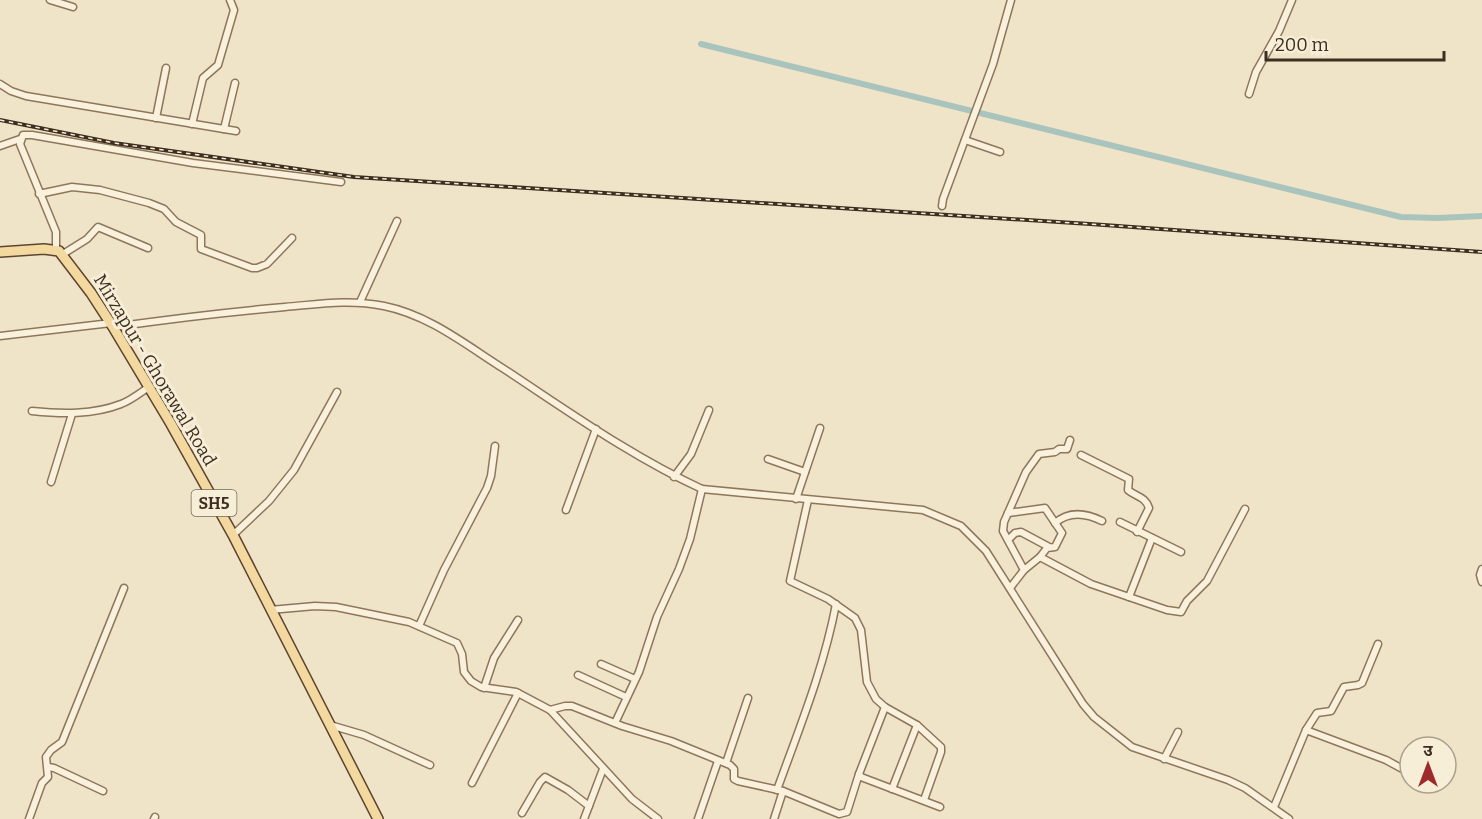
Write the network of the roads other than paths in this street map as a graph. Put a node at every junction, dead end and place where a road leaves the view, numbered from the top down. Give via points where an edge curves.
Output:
1 (50, 0) edge
2 (230, 0) edge
3 (1011, 0) edge
4 (1292, 0) edge
5 (73, 7) dead end
6 (166, 68) dead end
7 (235, 83) dead end
8 (0, 84) edge
9 (1249, 94) dead end
10 (156, 118) junction
11 (192, 124) junction
12 (224, 129) junction
13 (236, 131) dead end
14 (20, 139) junction
15 (965, 140) junction
16 (0, 146) edge
17 (1000, 152) dead end
18 (341, 182) dead end
19 (39, 194) junction
20 (942, 206) dead end
21 (398, 221) dead end
22 (292, 238) dead end
23 (148, 248) dead end
24 (0, 252) edge
25 (59, 252) junction
26 (361, 299) junction
27 (112, 325) junction
28 (0, 336) edge
29 (149, 387) junction
30 (337, 392) dead end
31 (709, 410) dead end
32 (32, 411) dead end
33 (72, 414) junction
34 (820, 428) dead end
35 (596, 429) junction
36 (1070, 440) dead end
37 (495, 446) dead end
38 (1081, 455) dead end
39 (768, 459) dead end
40 (805, 472) junction
41 (676, 474) junction
42 (51, 482) dead end
43 (702, 489) junction
44 (796, 496) junction
45 (808, 500) junction
46 (1245, 509) dead end
47 (566, 510) dead end
48 (1008, 513) junction
49 (1102, 521) dead end
50 (1120, 522) dead end
51 (1055, 523) junction
52 (1137, 531) junction
53 (232, 535) junction
54 (1152, 538) junction
55 (1008, 540) junction
56 (1049, 547) junction
57 (1181, 552) dead end
58 (1040, 557) junction
59 (1482, 569) edge
60 (1024, 570) junction
61 (1482, 582) edge
62 (124, 588) dead end
63 (1010, 588) junction
64 (1129, 597) junction
65 (836, 604) junction
66 (270, 610) junction
67 (518, 620) dead end
68 (419, 626) junction
69 (1378, 644) dead end
70 (601, 664) dead end
71 (578, 675) dead end
72 (635, 679) junction
73 (484, 688) junction
74 (518, 693) junction
75 (626, 697) junction
76 (748, 698) dead end
77 (885, 707) junction
78 (550, 710) junction
79 (615, 723) junction
80 (329, 724) junction
81 (917, 725) junction
82 (1305, 730) junction
83 (1178, 732) dead end
84 (1164, 759) junction
85 (718, 761) junction
86 (726, 763) junction
87 (430, 765) dead end
88 (1398, 766) edge
89 (48, 767) junction
90 (603, 769) junction
91 (859, 774) junction
92 (472, 783) dead end
93 (892, 789) junction
94 (780, 790) junction
95 (103, 791) dead end
96 (924, 800) junction
97 (1275, 804) junction
98 (589, 806) junction
99 (940, 807) dead end
100 (522, 813) dead end
101 (29, 819) edge
102 (378, 819) edge
103 (584, 819) edge
104 (658, 819) edge
105 (698, 819) edge
106 (774, 819) edge
107 (1289, 819) edge

1 - 5 street
2 - 11 street via 234,10 220,60 203,78
3 - 15 street
4 - 9 street
6 - 10 street
7 - 12 street
8 - 10 street via 26,96
10 - 11 street
11 - 12 street
12 - 13 street
14 - 16 street
14 - 18 street via 32,135 193,163
14 - 19 street
15 - 17 street
15 - 20 street
19 - 22 street via 84,187 149,203 201,235 201,249 252,268 267,264
19 - 25 street via 56,232
21 - 26 street
23 - 25 street via 98,226 87,239
24 - 25 main road
25 - 27 main road, Mirzapur - Ghorawal Road / SH5
26 - 27 street
26 - 35 street via 418,316
27 - 28 street
27 - 29 main road, Mirzapur - Ghorawal Road / SH5
29 - 33 street via 122,404
29 - 53 main road, Mirzapur - Ghorawal Road / SH5
30 - 53 street via 294,470 269,501
31 - 41 street via 691,454
32 - 33 street
33 - 42 street
34 - 40 street
35 - 41 street
35 - 47 street
36 - 48 street via 1067,449 1041,453 1026,472
37 - 68 street via 487,488
38 - 52 street via 1129,479 1128,490 1143,497 1149,508
39 - 40 street
40 - 44 street
41 - 43 street
43 - 44 street
43 - 72 street via 690,539
44 - 45 street
45 - 63 street via 923,510 939,516 961,526 986,551
45 - 65 street via 790,581
46 - 64 street via 1208,581 1181,612
48 - 51 street via 1042,507
48 - 55 street via 1002,527
49 - 51 street via 1090,515 1067,514
50 - 52 street
51 - 56 street via 1062,536 1055,547
52 - 54 street
53 - 66 main road, Mirzapur - Ghorawal Road / SH5
54 - 57 street
54 - 64 street
55 - 56 street via 1021,531
55 - 60 street
56 - 58 street
58 - 60 street
58 - 64 street via 1083,581
59 - 61 street
60 - 63 street
62 - 89 street via 62,742 46,756
63 - 84 street via 1094,717 1132,747
65 - 77 street via 859,623 867,682
65 - 94 street via 815,685
66 - 68 street via 323,606
66 - 80 main road, Mirzapur - Ghorawal Road / SH5
67 - 73 street via 494,658
68 - 73 street via 457,644 466,676
69 - 82 street via 1362,683 1344,687 1331,711 1317,713
70 - 72 street
71 - 75 street
72 - 75 street
73 - 74 street
74 - 78 street
74 - 92 street
75 - 79 street
76 - 86 street
77 - 81 street
77 - 91 street
78 - 79 street via 572,706
78 - 90 street
79 - 85 street
80 - 87 street
80 - 102 main road, Mirzapur - Ghorawal Road / SH5
81 - 93 street
81 - 96 street via 941,749
82 - 88 street
82 - 97 street
83 - 84 street
84 - 97 street via 1228,780
85 - 86 street
85 - 105 street
86 - 94 street via 733,767 735,780
89 - 95 street
89 - 101 street via 48,777
90 - 98 street
90 - 104 street via 632,800
91 - 93 street
91 - 94 street via 847,812 842,814
93 - 96 street
94 - 106 street
96 - 99 street
97 - 107 street
98 - 100 street via 545,777
98 - 103 street

